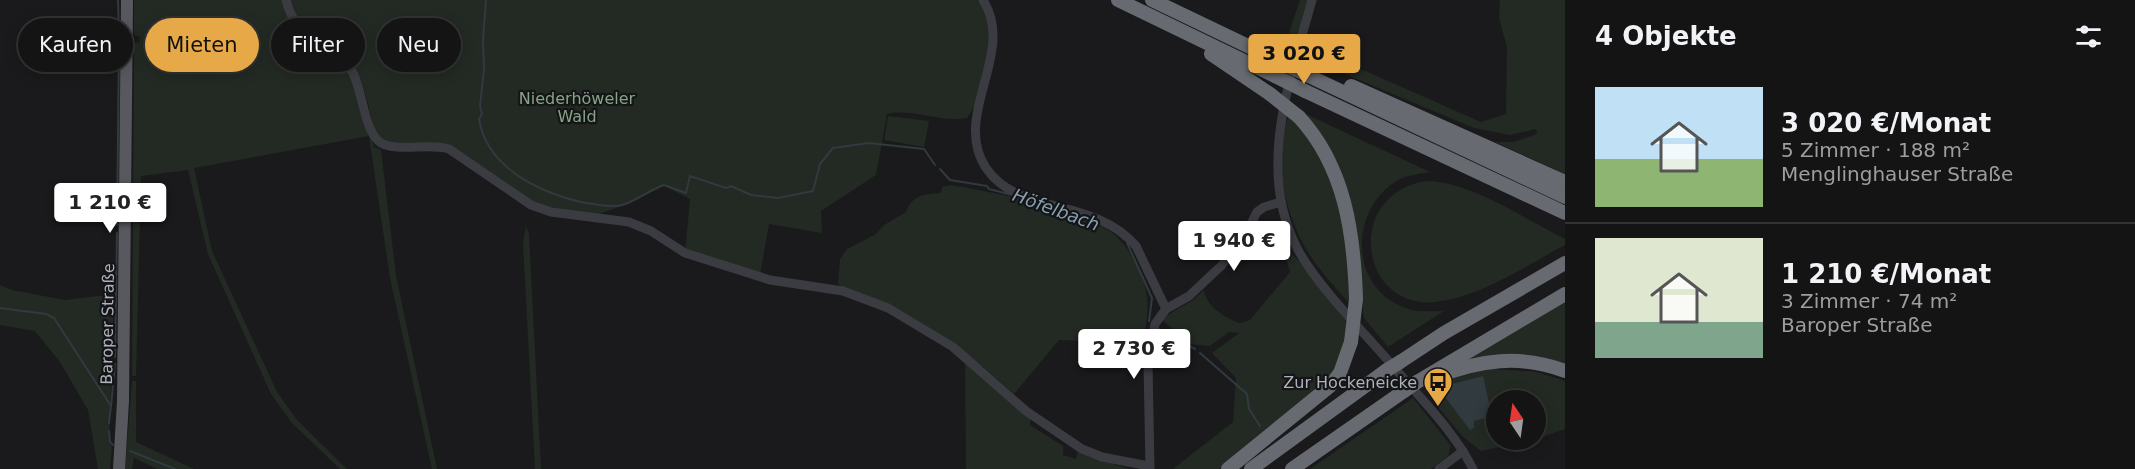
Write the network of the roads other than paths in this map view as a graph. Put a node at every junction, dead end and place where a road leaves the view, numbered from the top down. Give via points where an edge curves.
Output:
1 (127, 0) edge
2 (286, 0) edge
3 (984, 0) edge
4 (1118, 0) edge
5 (1152, 0) edge
6 (1312, 0) edge
7 (1153, 18) junction
8 (1310, 72) junction
9 (1565, 182) edge
10 (1565, 197) edge
11 (1281, 202) junction
12 (1565, 213) edge
13 (1565, 263) edge
14 (1565, 294) edge
15 (1166, 309) junction
16 (1565, 371) edge
17 (1418, 383) junction
18 (1463, 451) junction
19 (1149, 468) edge
20 (119, 469) edge
21 (1228, 469) edge
22 (1251, 469) edge
23 (1292, 469) edge
24 (1439, 469) edge
25 (1473, 469) edge

1 - 20 main road, Baroper Straße
2 - 19 street via 299,29 350,68 372,132 382,143 449,149 545,211 629,222 685,253 770,280 835,289 879,304 953,347 1026,411 1082,449
3 - 15 street via 991,16 993,40 975,137 985,167 996,181 1016,195 1085,213 1116,228 1136,246
4 - 7 highway
5 - 8 highway, bridge
6 - 11 street via 1277,143
7 - 12 highway, bridge
7 - 21 highway, bridge via 1299,117 1326,151 1348,218 1356,299 1351,342 1340,374
8 - 9 highway via 1422,116
8 - 10 highway
11 - 15 street via 1260,209 1235,251 1216,272 1189,296
11 - 18 street via 1298,249 1316,277
13 - 22 highway, bridge via 1387,370
14 - 17 highway
15 - 19 street via 1155,324 1148,349
16 - 17 highway via 1534,363 1492,361
17 - 23 highway, bridge
18 - 24 street
18 - 25 street

